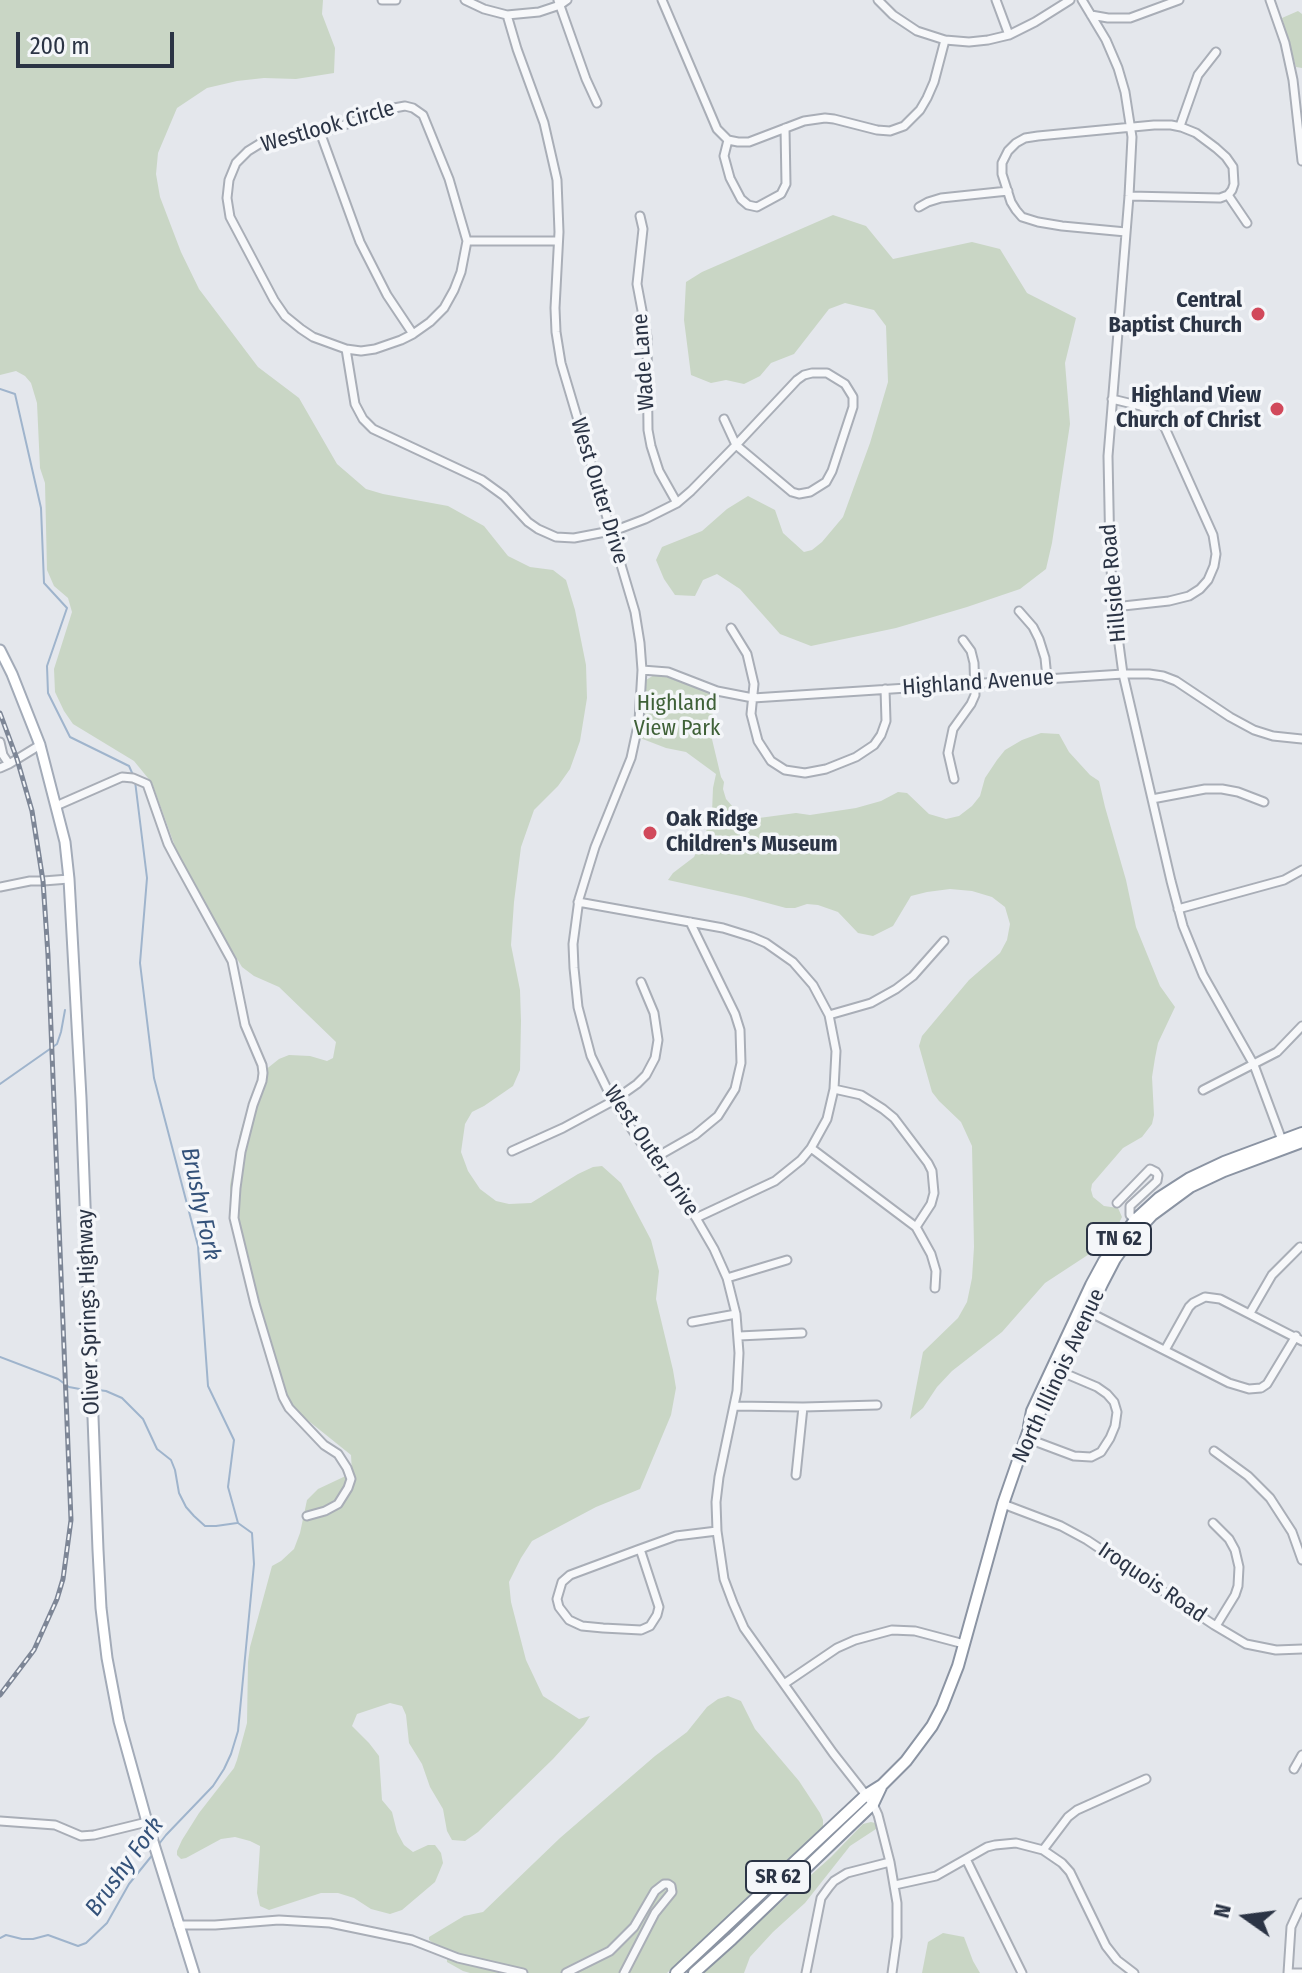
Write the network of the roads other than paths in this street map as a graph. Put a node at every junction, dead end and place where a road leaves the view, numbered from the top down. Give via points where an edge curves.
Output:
1 (382, 0) edge
2 (396, 0) edge
3 (465, 0) edge
4 (662, 0) edge
5 (878, 0) edge
6 (996, 0) edge
7 (1070, 0) edge
8 (1082, 0) edge
9 (1179, 0) edge
10 (1270, 0) edge
11 (561, 2) edge
12 (507, 15) junction
13 (1091, 15) junction
14 (1009, 35) junction
15 (945, 40) junction
16 (1216, 52) dead end
17 (597, 103) dead end
18 (1180, 126) junction
19 (1131, 127) junction
20 (785, 128) junction
21 (320, 132) junction
22 (728, 140) junction
23 (1302, 161) edge
24 (1008, 191) junction
25 (1228, 195) junction
26 (1129, 196) junction
27 (919, 207) dead end
28 (640, 216) dead end
29 (1247, 223) dead end
30 (1126, 232) junction
31 (467, 241) junction
32 (558, 241) junction
33 (413, 334) junction
34 (346, 349) junction
35 (1112, 399) junction
36 (724, 419) dead end
37 (736, 445) junction
38 (677, 503) junction
39 (611, 530) junction
40 (1114, 607) junction
41 (1019, 611) dead end
42 (731, 628) dead end
43 (963, 640) dead end
44 (0, 650) edge
45 (642, 670) junction
46 (1123, 674) junction
47 (1047, 678) junction
48 (975, 684) junction
49 (885, 689) junction
50 (753, 698) junction
51 (1302, 739) edge
52 (0, 742) edge
53 (40, 745) junction
54 (9, 764) junction
55 (0, 768) edge
56 (954, 779) dead end
57 (1152, 799) junction
58 (1264, 802) dead end
59 (56, 806) junction
60 (1302, 870) edge
61 (69, 879) junction
62 (0, 887) edge
63 (578, 902) junction
64 (1178, 909) junction
65 (690, 922) junction
66 (944, 941) dead end
67 (641, 982) dead end
68 (829, 1015) junction
69 (1302, 1026) edge
70 (1254, 1065) junction
71 (834, 1089) junction
72 (1203, 1090) dead end
73 (613, 1101) junction
74 (1302, 1133) edge
75 (1302, 1142) edge
76 (1283, 1144) junction
77 (811, 1148) junction
78 (512, 1151) dead end
79 (653, 1159) junction
80 (1117, 1203) dead end
81 (696, 1218) junction
82 (1138, 1223) junction
83 (916, 1227) junction
84 (1300, 1247) edge
85 (787, 1260) dead end
86 (727, 1278) junction
87 (935, 1288) dead end
88 (1084, 1310) junction
89 (1250, 1313) junction
90 (736, 1314) junction
91 (692, 1322) dead end
92 (802, 1333) dead end
93 (739, 1336) junction
94 (1299, 1338) edge
95 (1165, 1350) junction
96 (1056, 1369) junction
97 (877, 1405) dead end
98 (734, 1406) junction
99 (803, 1407) junction
100 (1027, 1435) junction
101 (1214, 1451) dead end
102 (796, 1475) dead end
103 (1003, 1504) junction
104 (307, 1516) dead end
105 (1213, 1523) dead end
106 (717, 1531) junction
107 (640, 1549) junction
108 (1302, 1560) edge
109 (1216, 1626) junction
110 (964, 1644) junction
111 (1302, 1649) edge
112 (784, 1684) junction
113 (1302, 1755) edge
114 (1294, 1769) dead end
115 (1146, 1779) dead end
116 (882, 1785) joint
117 (869, 1800) junction
118 (0, 1821) edge
119 (147, 1822) junction
120 (1043, 1850) junction
121 (966, 1859) junction
122 (890, 1862) junction
123 (895, 1885) junction
124 (1302, 1903) edge
125 (178, 1925) junction
126 (194, 1973) edge
127 (523, 1973) edge
128 (566, 1973) edge
129 (624, 1973) edge
130 (676, 1973) edge
131 (694, 1973) edge
132 (806, 1973) edge
133 (892, 1973) edge
134 (1022, 1973) edge
135 (1134, 1973) edge
136 (1290, 1973) edge
137 (1302, 1973) edge

1 - 2 street
3 - 12 street
4 - 22 street via 712,120
5 - 15 street via 917,31
6 - 14 street
7 - 14 street
8 - 13 street, Hillside Road
9 - 13 street via 1130,18
10 - 23 street via 1293,80
11 - 12 street
11 - 17 street
12 - 32 street, West Outer Drive via 554,163
13 - 19 street, Hillside Road via 1118,68
14 - 15 street
15 - 20 street via 927,98 904,126 883,131 825,118
16 - 18 street via 1198,75
18 - 19 street
18 - 25 street via 1196,133 1233,167
19 - 24 street via 1025,138 1002,163
19 - 26 street, Hillside Road
20 - 22 street via 749,142
20 - 22 street via 786,184 781,194 757,207 741,199 730,178 724,156
21 - 31 street, Westlook Circle via 394,108 420,112 449,179
21 - 33 street via 360,242
21 - 34 street, Westlook Circle via 273,139 248,151 236,163 227,198 236,230 285,316 313,337
24 - 27 street via 941,198
24 - 30 street via 1016,210 1029,220
25 - 26 street
25 - 29 street
26 - 30 street, Hillside Road
28 - 38 street, Wade Lane via 637,284 647,337 648,430 659,471
30 - 35 street, Hillside Road
31 - 32 street
31 - 33 street, Westlook Circle via 449,299
32 - 39 street, West Outer Drive via 555,308 561,363
33 - 34 street, Westlook Circle via 375,349
34 - 39 street via 355,404 373,429 482,480 548,534 574,538
35 - 40 street, Hillside Road via 1108,515
35 - 40 street via 1141,406 1165,428 1213,535 1216,554 1208,580 1189,596
36 - 37 street
37 - 37 street via 792,492 816,490 832,471 853,407 851,393 827,373 804,375
37 - 38 street
38 - 39 street
39 - 45 street, West Outer Drive via 635,612
40 - 46 street, Hillside Road
41 - 47 street via 1039,639
42 - 50 street via 747,654
43 - 48 street via 971,651
44 - 53 main road, Oliver Springs Highway
45 - 50 street, Highland Avenue via 668,672
45 - 63 street, West Outer Drive via 631,758
46 - 47 street, Highland Avenue
46 - 51 street, Highland Avenue via 1168,677 1254,730
46 - 57 street, Hillside Road
47 - 48 street, Highland Avenue
48 - 49 street, Highland Avenue
48 - 56 street via 971,704 949,741
49 - 50 street, Highland Avenue
49 - 50 street via 886,721 874,745 845,762 805,773 780,768 763,751 754,731
52 - 54 street
53 - 54 street
53 - 59 main road, Oliver Springs Highway
54 - 55 street
57 - 58 street via 1222,789
57 - 64 street, Hillside Road
59 - 61 main road, Oliver Springs Highway
59 - 104 street via 122,777 144,783 168,844 232,961 245,1025 262,1065 241,1152 234,1218 283,1397 338,1454 351,1479 338,1504
60 - 64 street via 1284,880
61 - 62 street
61 - 119 main road, Oliver Springs Highway via 101,1608 119,1721
63 - 65 street
63 - 73 street, West Outer Drive via 573,944 578,1007 591,1056
64 - 70 street, Hillside Road via 1203,975
65 - 68 street via 738,932 781,953 805,974
65 - 79 street via 735,1014 741,1063 735,1089 718,1116
66 - 68 street via 896,989 871,1003
67 - 73 street via 656,1021 657,1050 641,1081
68 - 71 street via 836,1051
69 - 70 street via 1277,1052
70 - 72 street
70 - 76 street, Hillside Road
71 - 77 street via 827,1119
71 - 83 street via 875,1103 894,1118 928,1163 934,1193
73 - 78 street
73 - 79 street, West Outer Drive
74 - 76 highway, TN 62
75 - 76 highway, North Illinois Avenue / TN 62
76 - 82 highway, North Illinois Avenue / TN 62 via 1190,1187
77 - 81 street via 775,1181
77 - 83 street
79 - 81 street, West Outer Drive
80 - 82 street via 1150,1169 1156,1172 1157,1181 1130,1206
81 - 86 street, West Outer Drive
82 - 88 highway, North Illinois Avenue / TN 62
83 - 87 street via 931,1254
84 - 89 street via 1272,1275
85 - 86 street
86 - 90 street, West Outer Drive
88 - 95 street
88 - 96 highway, North Illinois Avenue / TN 62
89 - 94 street
89 - 95 street via 1210,1296 1199,1299
90 - 91 street
90 - 93 street, West Outer Drive
92 - 93 street
93 - 98 street, West Outer Drive
94 - 95 street via 1269,1382 1255,1389 1241,1388
96 - 100 highway, North Illinois Avenue / TN 62
96 - 100 street via 1097,1387 1114,1402 1117,1412 1110,1438 1091,1457 1074,1456
97 - 99 street
98 - 99 street
98 - 106 street, West Outer Drive via 717,1489
99 - 102 street
100 - 103 highway, North Illinois Avenue / TN 62
101 - 108 street via 1270,1498 1286,1520
103 - 109 street, Iroquois Road via 1087,1540
103 - 110 highway, North Illinois Avenue / TN 62
105 - 109 street via 1229,1539 1239,1567 1237,1589
106 - 107 street via 676,1536
106 - 112 street, West Outer Drive via 733,1603 744,1628
107 - 107 street via 570,1575 558,1591 563,1614 582,1626 650,1626 659,1607
109 - 111 street, Iroquois Road via 1246,1644
110 - 112 street via 892,1630 848,1642
110 - 116 highway, North Illinois Avenue / TN 62 via 932,1726
112 - 117 street, West Outer Drive
113 - 114 street
115 - 120 street via 1077,1810
116 - 117 highway, SR 62
117 - 122 street, West Outer Drive
117 - 130 highway, SR 62
117 - 131 highway, SR 62
118 - 119 street via 55,1825 81,1836
119 - 125 main road, Oliver Springs Highway
120 - 121 street via 1006,1843
120 - 135 street via 1070,1872 1106,1946
121 - 123 street via 936,1876
121 - 134 street
122 - 123 street, West Outer Drive
122 - 132 street via 847,1873 829,1887 821,1898
123 - 133 street, West Outer Drive via 898,1924
124 - 136 street via 1291,1927
125 - 126 main road, Oliver Springs Highway
125 - 127 street via 330,1923 412,1940 458,1958
128 - 129 street via 610,1951 634,1927 655,1891 668,1884 672,1892
136 - 137 street

